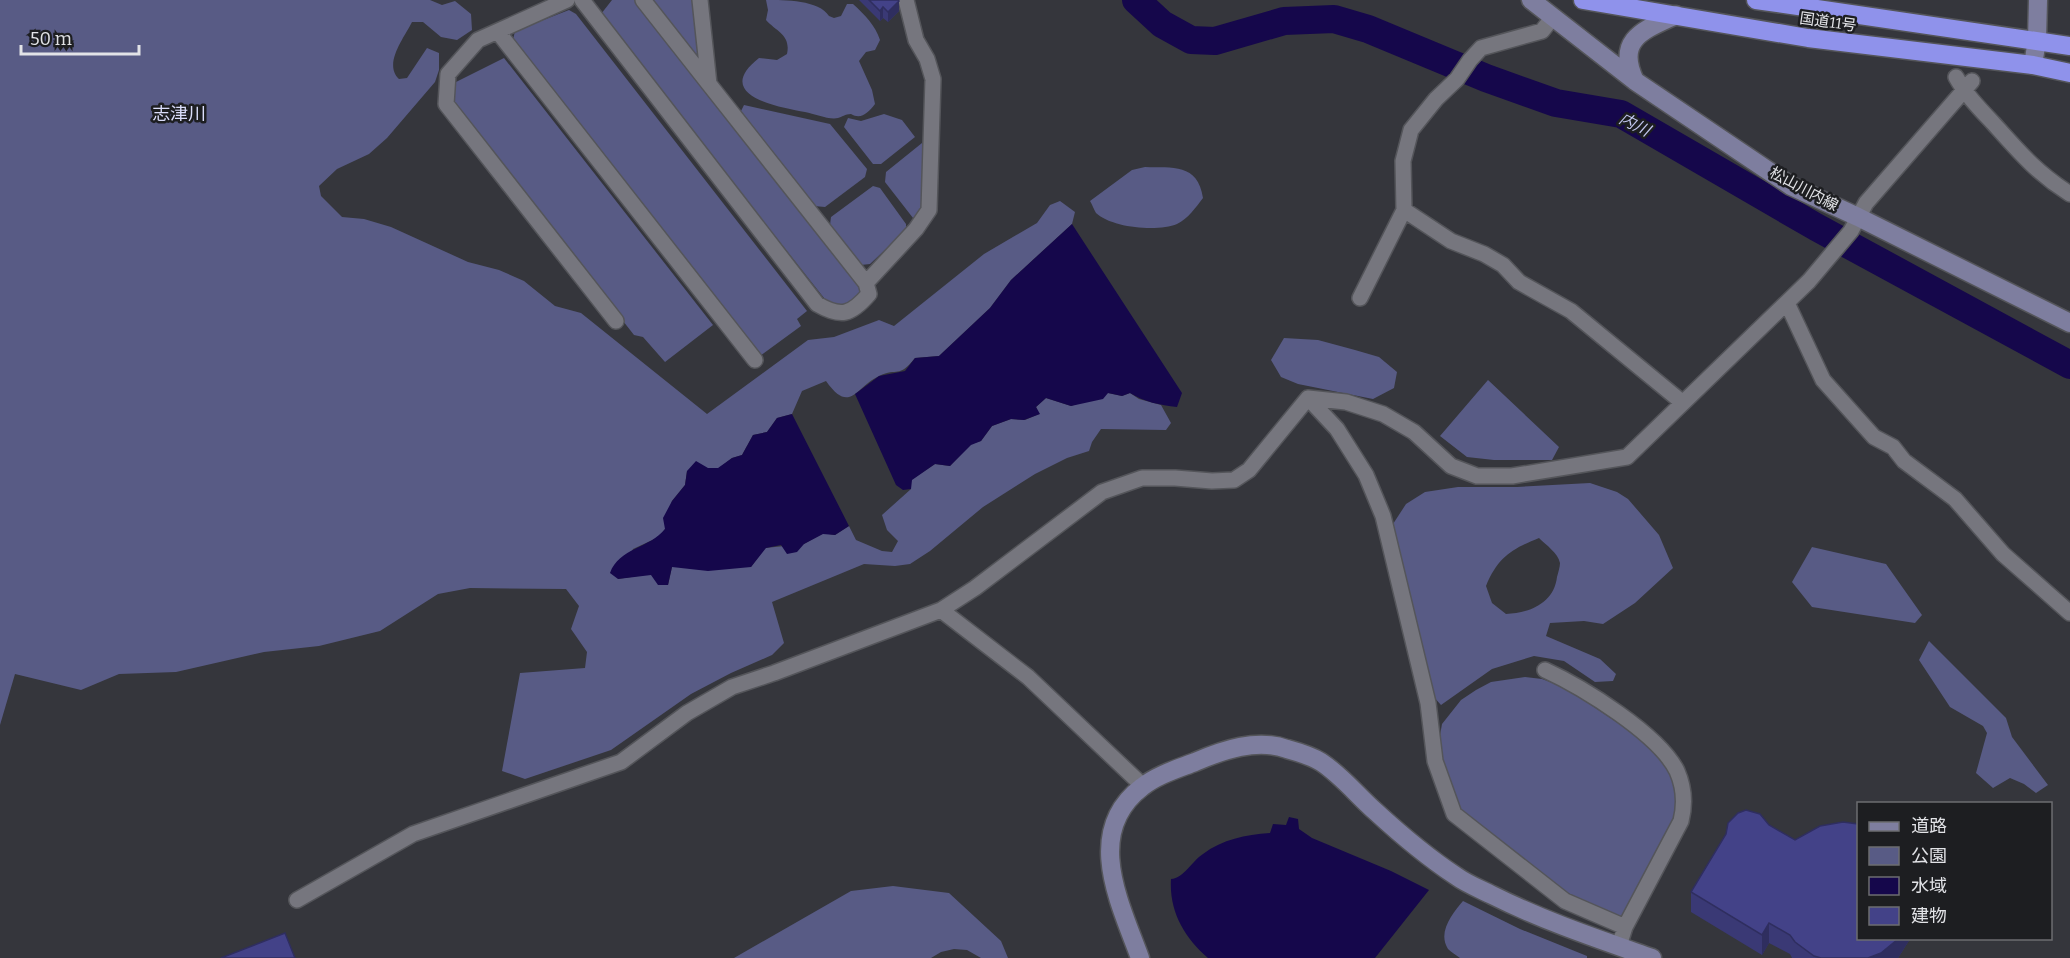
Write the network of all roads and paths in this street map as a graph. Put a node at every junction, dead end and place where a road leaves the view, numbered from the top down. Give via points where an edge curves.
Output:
1 (567, 0) edge
2 (582, 0) edge
3 (643, 0) edge
4 (700, 0) edge
5 (906, 0) edge
6 (1531, 0) edge
7 (1583, 0) edge
8 (1756, 0) edge
9 (2038, 0) edge
10 (1784, 2) edge
11 (1676, 15) junction
12 (1553, 17) junction
13 (498, 32) junction
14 (2037, 40) junction
15 (2070, 46) edge
16 (2033, 65) junction
17 (2070, 72) edge
18 (1956, 77) dead end
19 (1635, 81) junction
20 (709, 84) junction
21 (1968, 86) junction
22 (2070, 194) edge
23 (1404, 210) junction
24 (1855, 224) junction
25 (866, 283) junction
26 (1360, 298) dead end
27 (1787, 303) junction
28 (616, 321) dead end
29 (2070, 323) edge
30 (754, 360) dead end
31 (1308, 398) junction
32 (1683, 403) junction
33 (941, 610) junction
34 (2070, 613) edge
35 (1545, 670) dead end
36 (1143, 786) junction
37 (297, 900) dead end
38 (1625, 927) junction
39 (1619, 946) junction
40 (1140, 958) edge
41 (1652, 958) edge

1 - 13 street
2 - 25 street via 817,304 831,312 857,308 869,294
3 - 20 street
4 - 20 street
5 - 25 street via 916,40 933,79 929,210
6 - 12 street, 松山川内線
7 - 11 highway, 国道11号
8 - 10 highway, 国道11号
9 - 14 street
10 - 14 highway, 国道11号
11 - 16 highway, 国道11号 via 1808,38
11 - 19 street via 1640,32 1632,41 1629,68
12 - 19 street, 松山川内線
12 - 23 street via 1542,31 1481,48 1412,130 1402,161
13 - 28 street via 478,40 448,74 446,104
13 - 30 street
14 - 15 highway, 国道11号
14 - 16 street
16 - 17 highway, 国道11号
18 - 21 street
19 - 24 street, 松山川内線 via 1791,186
20 - 25 street
21 - 22 street via 2026,160
21 - 24 street via 1866,203
23 - 26 street
23 - 32 street via 1450,241 1503,265 1519,282 1571,311
24 - 27 street
24 - 29 street, 松山川内線
27 - 32 street
27 - 34 street via 1823,380 1874,437 1893,447 1904,461 1955,499 2003,554
31 - 32 street via 1346,402 1383,414 1414,432 1451,466 1477,476 1512,476 1627,457
31 - 33 street via 1249,470 1234,480 1142,478 1102,492
31 - 38 street via 1337,429 1366,476 1383,516 1428,703 1435,761 1454,814 1565,901
33 - 36 street via 1028,677
33 - 37 street via 732,687 687,713 621,762 413,834
35 - 38 street via 1571,682 1639,729 1677,771 1684,809 1682,821
36 - 39 street via 1230,749 1264,744 1284,748 1320,762 1412,844 1458,878 1518,908
36 - 40 street via 1121,810 1109,858
38 - 39 street
39 - 41 street

